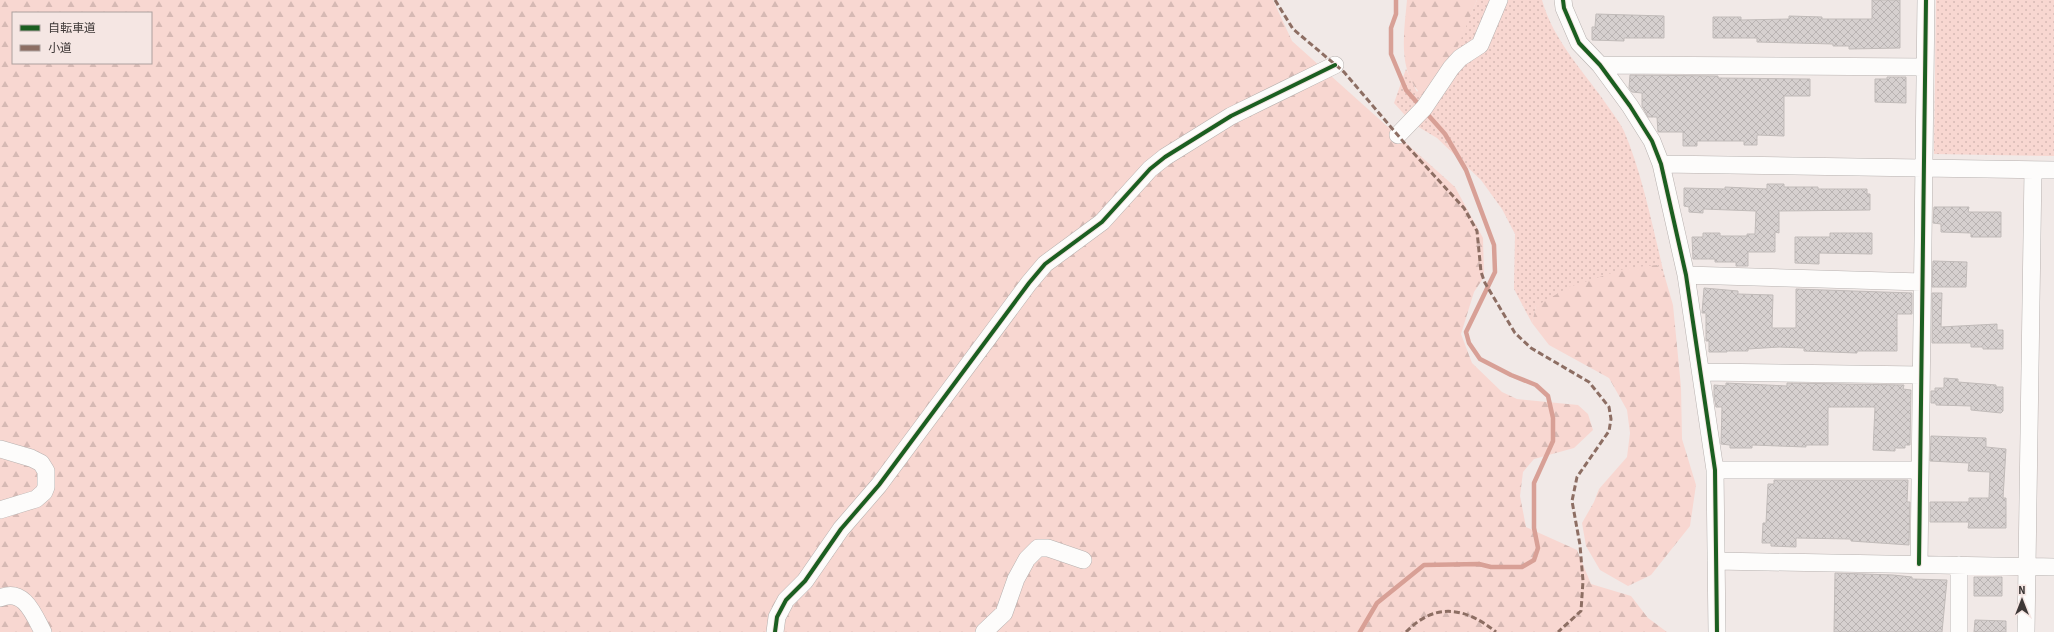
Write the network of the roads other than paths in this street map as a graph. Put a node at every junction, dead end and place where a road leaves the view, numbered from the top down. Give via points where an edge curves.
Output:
1 (1499, 0) edge
2 (1563, 0) edge
3 (1926, 0) edge
4 (1335, 65) dead end
5 (1600, 65) junction
6 (1925, 67) junction
7 (1398, 135) dead end
8 (1661, 164) junction
9 (1924, 168) junction
10 (2033, 170) junction
11 (2054, 170) edge
12 (1686, 275) junction
13 (1922, 282) junction
14 (1701, 372) junction
15 (1922, 375) junction
16 (0, 449) edge
17 (1715, 470) junction
18 (1920, 470) junction
19 (0, 510) edge
20 (1083, 560) dead end
21 (1716, 561) junction
22 (1919, 564) junction
23 (1960, 565) junction
24 (2026, 566) junction
25 (2054, 567) edge
26 (0, 598) edge
27 (43, 632) edge
28 (775, 632) edge
29 (984, 632) edge
30 (1717, 632) edge
31 (1959, 632) edge
32 (2026, 632) edge

1 - 7 street via 1480,45 1460,58 1424,108
2 - 5 street via 1564,8 1580,43
3 - 6 street
4 - 28 street via 1231,116 1165,157 1150,169 1102,222 1045,264 879,485 841,529 806,581 786,600 777,617
5 - 6 street
5 - 8 street via 1652,141
6 - 9 street
8 - 9 street
8 - 12 street
9 - 10 street
9 - 13 street
10 - 11 street
10 - 24 street
12 - 13 street
12 - 14 street
13 - 15 street
14 - 15 street
14 - 17 street
15 - 18 street
16 - 19 street via 41,463 46,471 46,487 36,499
17 - 18 street
17 - 21 street
18 - 22 street
20 - 29 street via 1048,548 1038,548 1027,559 1016,579 1004,613
21 - 22 street
21 - 30 street
22 - 23 street
23 - 24 street
23 - 31 street
24 - 25 street
24 - 32 street
26 - 27 street via 18,596 29,604

